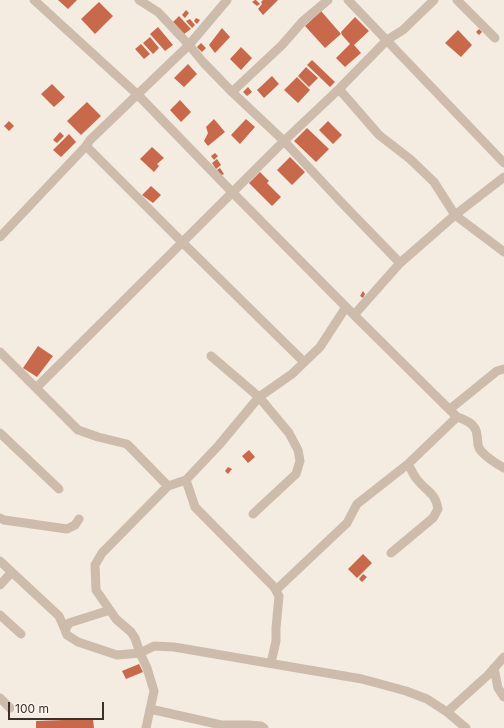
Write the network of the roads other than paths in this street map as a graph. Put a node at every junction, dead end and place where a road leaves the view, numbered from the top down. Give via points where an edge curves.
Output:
1 (34, 0) edge
2 (139, 0) edge
3 (227, 0) edge
4 (328, 0) edge
5 (348, 0) edge
6 (434, 0) edge
7 (457, 0) edge
8 (495, 38) dead end
9 (387, 40) junction
10 (189, 45) junction
11 (339, 90) junction
12 (232, 92) junction
13 (138, 95) junction
14 (284, 140) junction
15 (86, 146) junction
16 (503, 161) edge
17 (504, 177) edge
18 (232, 192) junction
19 (455, 215) junction
20 (0, 237) edge
21 (182, 242) junction
22 (504, 252) edge
23 (400, 263) junction
24 (346, 307) junction
25 (354, 315) junction
26 (0, 352) edge
27 (211, 356) dead end
28 (304, 362) junction
29 (504, 369) edge
30 (36, 388) junction
31 (259, 397) junction
32 (450, 409) junction
33 (457, 416) junction
34 (0, 433) edge
35 (408, 464) junction
36 (504, 468) edge
37 (186, 480) junction
38 (168, 486) junction
39 (59, 489) dead end
40 (253, 514) dead end
41 (0, 518) edge
42 (80, 519) dead end
43 (390, 553) dead end
44 (0, 562) edge
45 (11, 573) junction
46 (0, 585) edge
47 (276, 590) junction
48 (110, 610) junction
49 (0, 615) edge
50 (65, 630) junction
51 (21, 634) dead end
52 (135, 638) junction
53 (154, 646) junction
54 (140, 653) junction
55 (504, 657) edge
56 (271, 663) junction
57 (494, 668) junction
58 (504, 697) edge
59 (0, 698) edge
60 (10, 708) dead end
61 (150, 709) junction
62 (447, 712) junction
63 (214, 726) edge
64 (147, 728) edge
65 (264, 728) edge
66 (466, 728) edge

1 - 13 street
2 - 10 street via 158,12
3 - 10 street
4 - 12 street
5 - 9 street
6 - 9 street via 403,30
7 - 8 street
9 - 11 street
9 - 16 street
10 - 12 street
10 - 13 street
11 - 14 street
11 - 19 street via 379,135 434,182
12 - 14 street
13 - 15 street
13 - 18 street
14 - 18 street
14 - 23 street
15 - 20 street
15 - 21 street
17 - 19 street
18 - 21 street
18 - 24 street
19 - 22 street
19 - 23 street
21 - 28 street
21 - 30 street
23 - 25 street
24 - 25 street
24 - 28 street via 320,347
25 - 32 street
26 - 30 street
27 - 31 street
28 - 31 street via 292,374
29 - 32 street via 497,371
30 - 38 street via 78,430 127,444
31 - 37 street
31 - 40 street via 289,433 298,450 300,461 296,474
32 - 33 street
33 - 35 street
33 - 36 street via 470,422 478,434 480,448
34 - 39 street
35 - 43 street via 436,501 438,509 433,518
35 - 47 street via 357,504 347,523
37 - 38 street
37 - 47 street via 196,507
38 - 48 street via 94,564 96,590
41 - 42 street via 67,529
44 - 45 street
45 - 46 street
45 - 50 street via 59,616
47 - 56 street via 279,596 276,641
48 - 50 street via 69,623
48 - 52 street
49 - 51 street
50 - 54 street via 67,635 78,642 117,654
52 - 53 street
52 - 54 street
53 - 54 street
53 - 56 street
54 - 61 street via 154,691
55 - 57 street
56 - 62 street via 362,679 406,691 427,699
57 - 58 street via 498,688
57 - 62 street
59 - 60 street
61 - 63 street
61 - 64 street
62 - 66 street
63 - 65 street via 249,725

